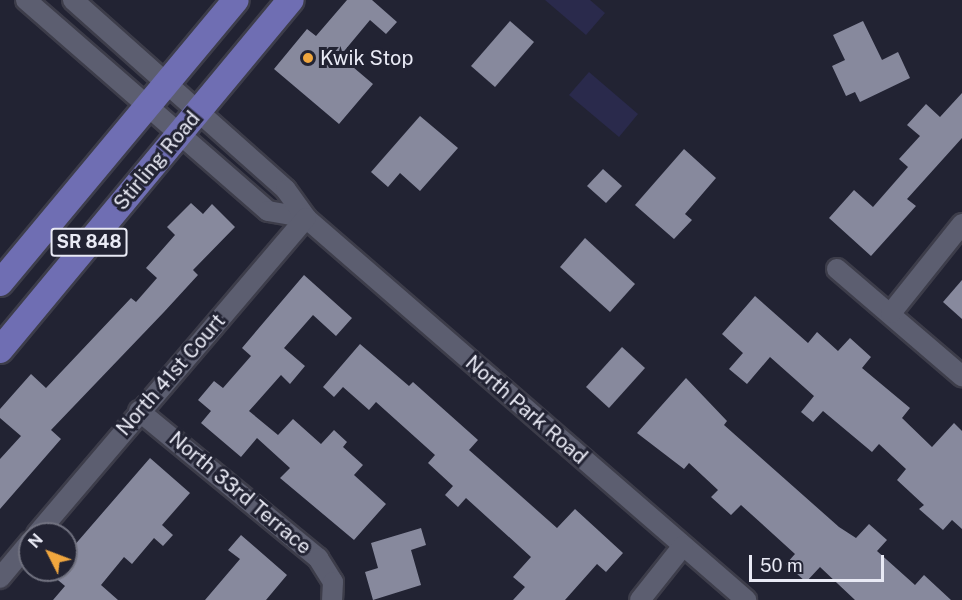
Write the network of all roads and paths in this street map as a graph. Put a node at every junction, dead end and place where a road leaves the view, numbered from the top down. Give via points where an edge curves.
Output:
1 (26, 0) edge
2 (73, 0) edge
3 (236, 0) edge
4 (291, 0) edge
5 (167, 83) junction
6 (148, 107) junction
7 (197, 111) junction
8 (178, 134) junction
9 (306, 218) junction
10 (962, 224) edge
11 (837, 269) dead end
12 (0, 283) edge
13 (891, 314) junction
14 (0, 350) edge
15 (962, 376) edge
16 (139, 411) junction
17 (47, 522) edge
18 (682, 546) junction
19 (18, 556) edge
20 (0, 578) edge
21 (333, 591) edge
22 (640, 600) edge
23 (746, 600) edge

1 - 6 street
2 - 5 street, North Park Road
3 - 5 main road, Stirling Road / SR 848
4 - 7 main road, Stirling Road / SR 848
5 - 6 main road, Stirling Road / SR 848
5 - 7 street, North Park Road
6 - 8 street
6 - 12 main road, Stirling Road / SR 848
7 - 8 main road, Stirling Road / SR 848
7 - 9 street, North Park Road via 286,190
8 - 9 street via 268,211
8 - 14 main road, Stirling Road / SR 848
9 - 16 street, North 41st Court
9 - 18 street, North Park Road
10 - 13 street
11 - 13 street
13 - 15 street
16 - 17 street, North 41st Court
16 - 21 street, North 33rd Terrace via 318,558
18 - 22 street
18 - 23 street, North Park Road
19 - 20 street

